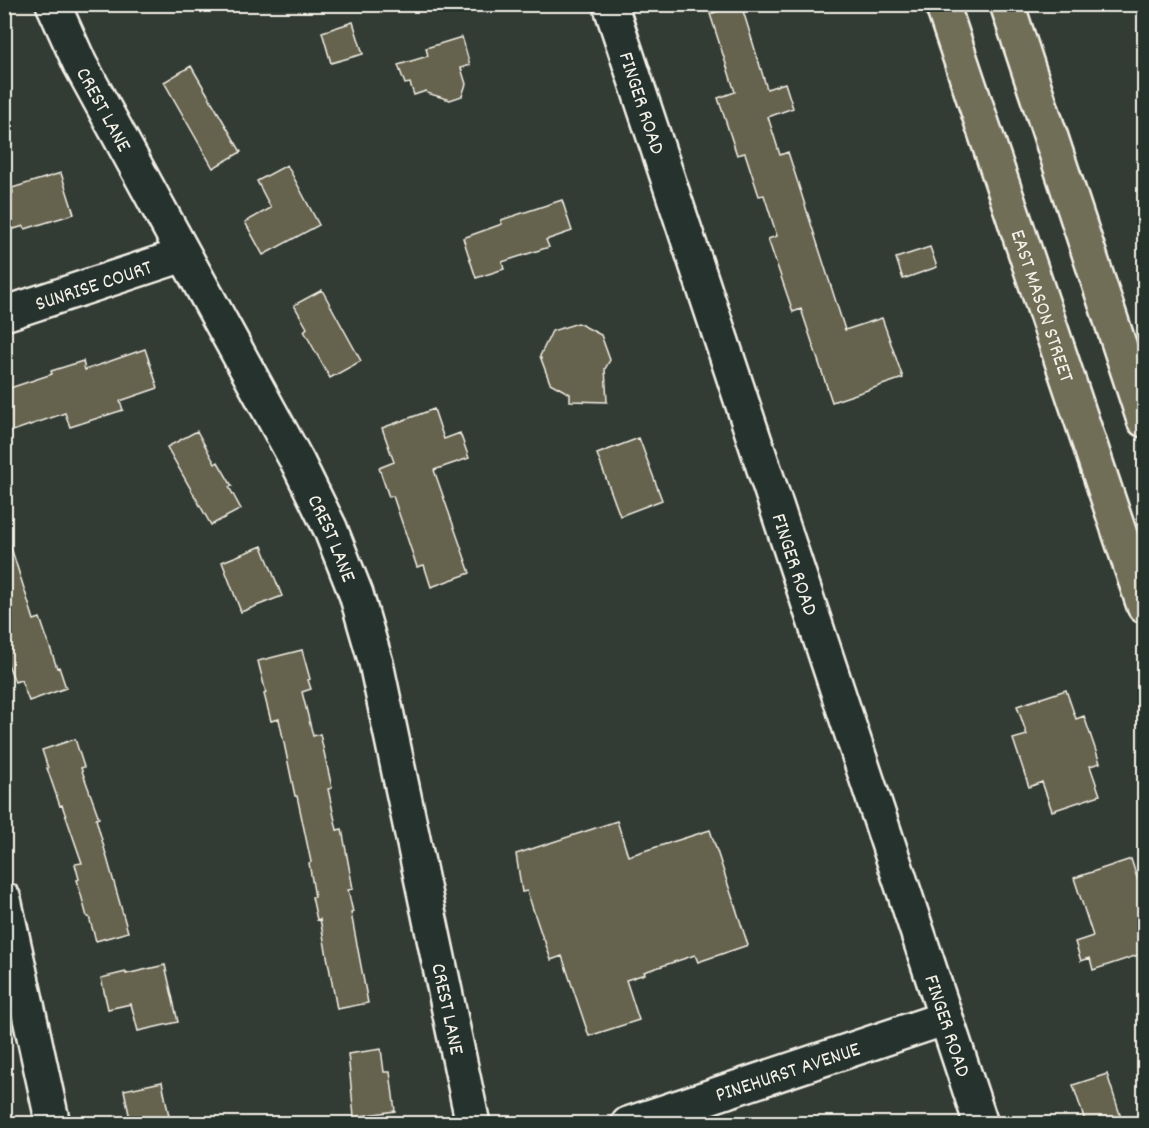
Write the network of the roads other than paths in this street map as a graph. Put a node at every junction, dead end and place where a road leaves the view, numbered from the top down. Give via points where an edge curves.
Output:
1 (53, 4) edge
2 (610, 4) edge
3 (942, 4) edge
4 (1007, 4) edge
5 (183, 255) junction
6 (4, 314) edge
7 (1144, 420) edge
8 (1144, 606) edge
9 (4, 899) edge
10 (946, 1018) junction
11 (53, 1124) edge
12 (473, 1124) edge
13 (628, 1124) edge
14 (981, 1124) edge

1 - 5 street, CREST LANE via 80,64
2 - 10 street, FINGER ROAD
3 - 8 main road, EAST MASON STREET
4 - 7 main road
5 - 6 street, SUNRISE COURT
5 - 12 street, CREST LANE via 298,463 356,594 376,663
9 - 11 street
10 - 13 street, PINEHURST AVENUE
10 - 14 street, FINGER ROAD

